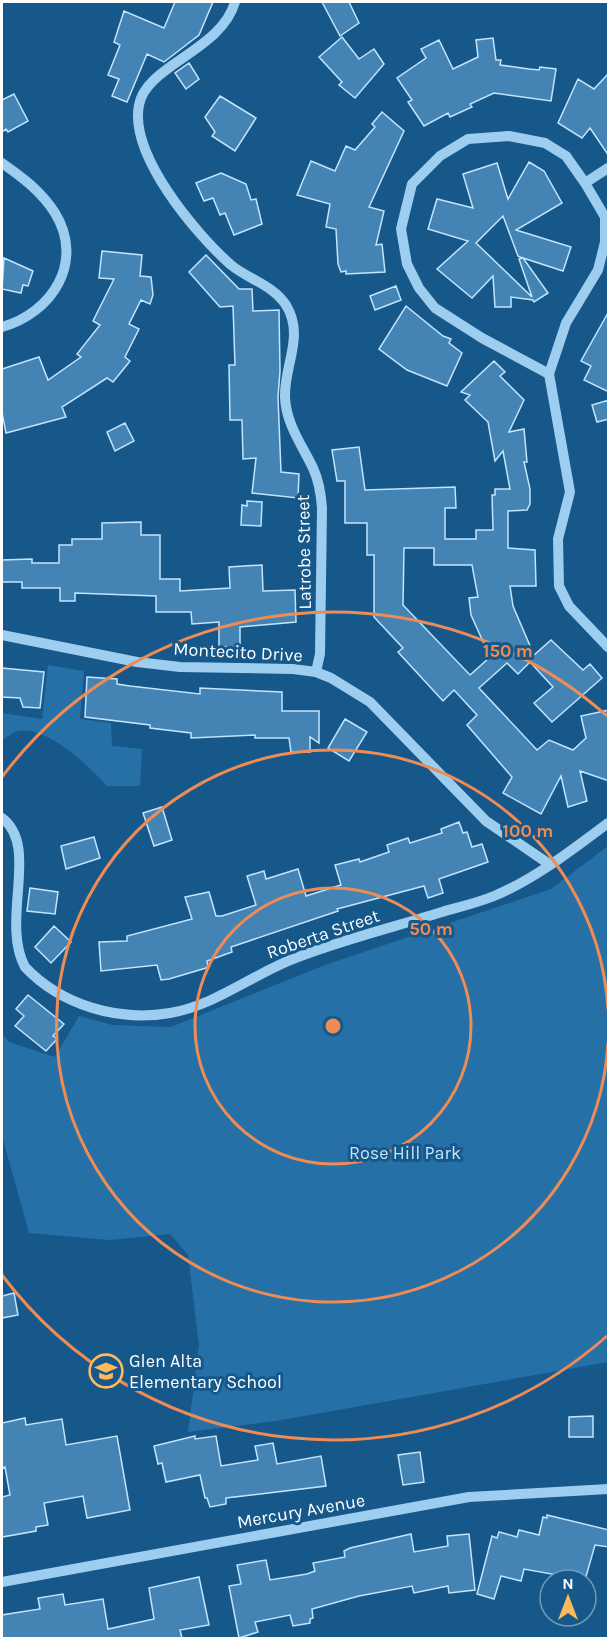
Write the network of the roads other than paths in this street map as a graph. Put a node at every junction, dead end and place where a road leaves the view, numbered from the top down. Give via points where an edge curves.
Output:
1 (235, 2) edge
2 (2, 163) edge
3 (609, 168) edge
4 (585, 183) junction
5 (2, 327) edge
6 (549, 374) junction
7 (2, 635) edge
8 (609, 647) edge
9 (316, 672) junction
10 (2, 818) edge
11 (609, 823) edge
12 (549, 864) junction
13 (609, 1489) edge
14 (2, 1582) edge

1 - 9 street, Latrobe Street via 222,27 208,42 146,89 139,102 137,121 141,140 156,170 193,228 233,266 285,304 295,329 285,398 298,443 320,488 322,508 320,654
2 - 5 street via 33,186 56,214 67,252 65,271 43,307
3 - 4 street
4 - 6 street via 605,217 605,242 598,270 566,323
4 - 6 street via 566,156 545,143 509,136 468,139 440,156 412,184 401,229 407,264 435,308
6 - 8 street via 570,492 558,539 559,586 569,606
7 - 9 street, Montecito Drive via 137,662
9 - 12 street, Montecito Drive via 370,702 486,821
10 - 12 street, Roberta Street via 16,837 16,859 6,909 9,937 22,965 46,986 89,1009 130,1015 170,1013 212,1001 299,956 493,897
11 - 12 street, Roberta Street
13 - 14 street, Mercury Avenue via 469,1497

